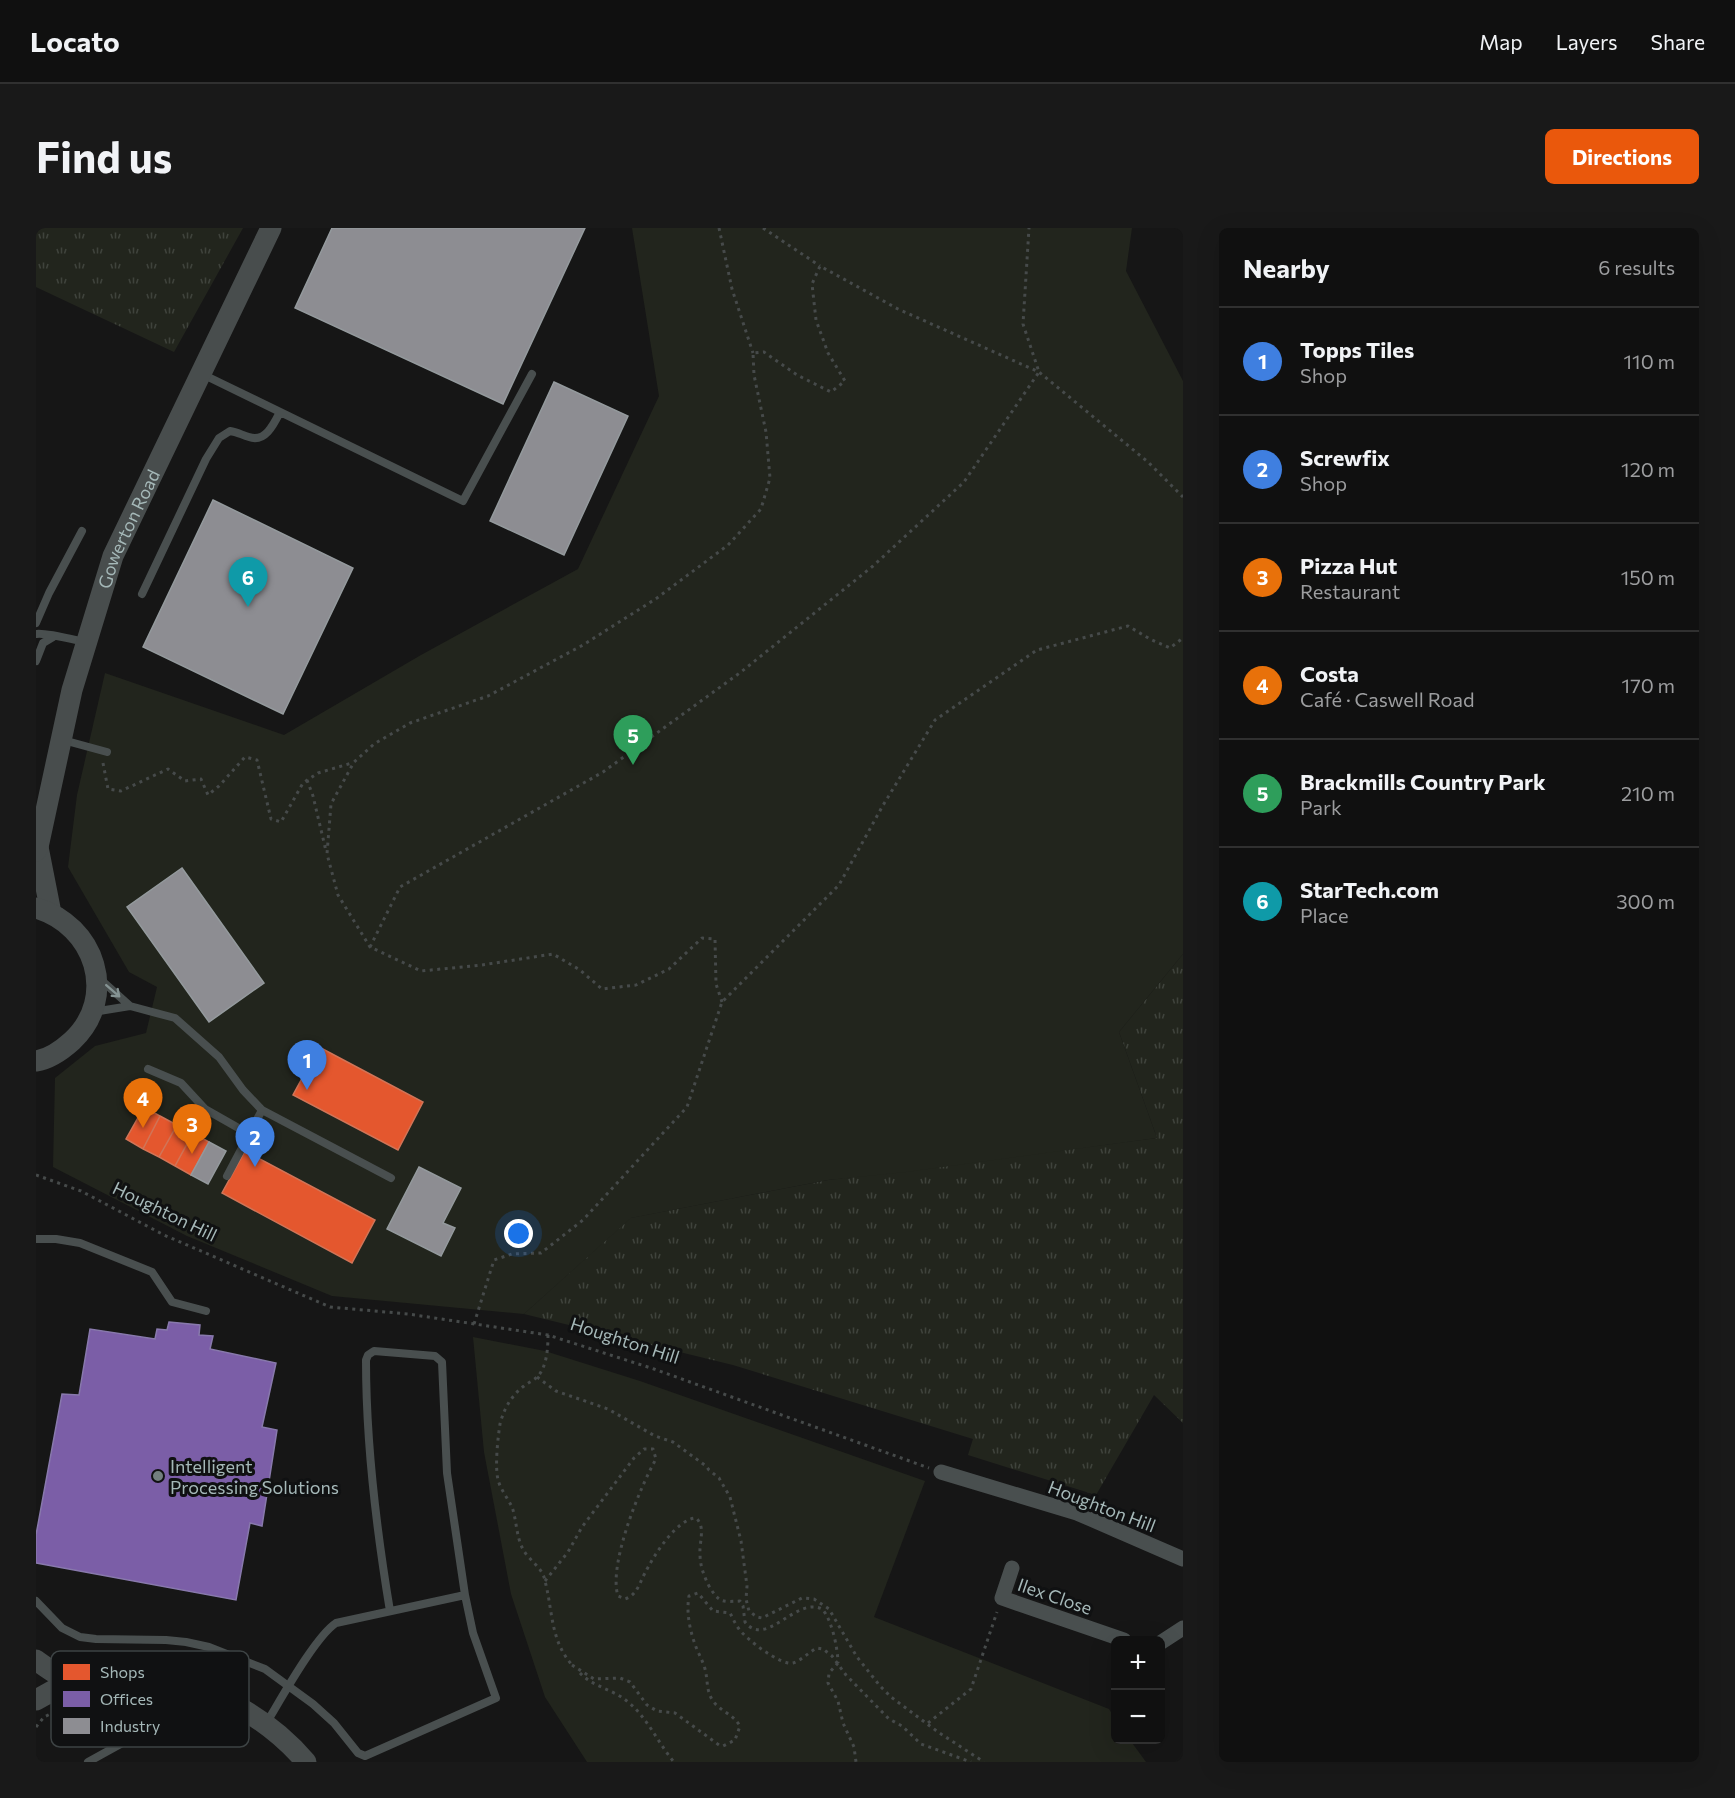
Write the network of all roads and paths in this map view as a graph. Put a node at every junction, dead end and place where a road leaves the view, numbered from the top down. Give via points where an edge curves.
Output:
1 (271, 228) edge
2 (719, 228) edge
3 (763, 228) edge
4 (1029, 228) edge
5 (820, 266) junction
6 (753, 353) junction
7 (1039, 372) junction
8 (201, 373) junction
9 (532, 374) dead end
10 (280, 412) junction
11 (1183, 497) edge
12 (82, 531) dead end
13 (142, 594) dead end
14 (36, 623) edge
15 (36, 629) edge
16 (36, 634) edge
17 (52, 637) junction
18 (1183, 638) edge
19 (87, 642) junction
20 (36, 661) edge
21 (62, 739) junction
22 (104, 751) joint
23 (354, 762) junction
24 (307, 780) junction
25 (37, 849) edge
26 (327, 854) junction
27 (44, 910) edge
28 (370, 946) junction
29 (96, 976) junction
30 (722, 1002) junction
31 (130, 1006) junction
32 (92, 1012) junction
33 (37, 1064) edge
34 (148, 1069) dead end
35 (262, 1110) junction
36 (249, 1134) junction
37 (36, 1175) edge
38 (227, 1176) dead end
39 (391, 1178) dead end
40 (36, 1239) edge
41 (206, 1311) dead end
42 (474, 1324) junction
43 (548, 1335) junction
44 (537, 1377) junction
45 (941, 1472) joint
46 (1183, 1559) edge
47 (1012, 1568) dead end
48 (546, 1581) junction
49 (465, 1595) junction
50 (1002, 1598) junction
51 (36, 1601) edge
52 (390, 1611) junction
53 (1183, 1628) edge
54 (1111, 1636) edge
55 (1165, 1640) edge
56 (219, 1651) edge
57 (36, 1660) edge
58 (249, 1663) edge
59 (838, 1663) junction
60 (572, 1665) junction
61 (51, 1669) edge
62 (289, 1685) junction
63 (51, 1692) edge
64 (36, 1700) edge
65 (249, 1713) edge
66 (51, 1714) edge
67 (928, 1723) junction
68 (267, 1724) junction
69 (36, 1727) edge
70 (115, 1747) edge
71 (88, 1762) edge
72 (306, 1762) edge
73 (674, 1762) edge
74 (856, 1762) edge
75 (971, 1762) edge
76 (984, 1762) edge

1 - 8 street, Gowerton Road
2 - 6 path via 732,289
3 - 5 path
4 - 7 path via 1023,324
5 - 6 path via 812,284 816,320 844,381 831,392 764,352
5 - 7 path via 898,309
6 - 23 path via 770,478 761,509 728,545 657,598 583,645 488,696 410,723 374,744
7 - 11 path via 1148,462
7 - 28 path via 964,482 873,566 741,672 603,772 400,887
8 - 10 lane
8 - 19 street, Gowerton Road via 113,556
9 - 10 lane via 463,501
10 - 13 lane via 273,427 259,438 230,431 219,438
12 - 14 lane
15 - 16 lane
16 - 17 lane via 43,632
17 - 19 lane
17 - 20 lane via 43,643
18 - 30 path via 1170,648 1128,626 1037,650 935,720 839,885
19 - 21 street, Gowerton Road
21 - 22 lane
21 - 25 street, Gowerton Road
22 - 24 path via 108,789 121,791 168,769 185,781 201,779 208,795 245,757 257,760 271,819 281,822
23 - 24 path
23 - 26 path via 331,804
24 - 26 path
25 - 27 street, Gowerton Road
26 - 28 path via 338,895
27 - 29 street via 73,928 89,950
28 - 30 path via 421,971 553,954 602,989 636,984 669,969 702,938 715,939 716,984
29 -> 31 lane
29 - 32 street
30 - 42 path via 687,1107 583,1220 541,1253 512,1254 494,1260
31 - 32 lane
31 - 35 lane via 175,1018 219,1057
32 - 33 street via 80,1034
34 - 36 lane via 181,1083 205,1109
35 - 36 lane
35 - 39 lane
36 - 38 lane
37 - 42 path, Houghton Hill via 81,1191 164,1235 330,1307
40 - 41 lane via 80,1243 152,1272 172,1302
42 - 43 path, Houghton Hill
43 - 44 path via 546,1357
43 - 45 path, Houghton Hill
44 - 48 path via 512,1396 506,1408 500,1424 496,1469 512,1507 519,1540
44 - 67 path via 556,1391 608,1409 673,1443 706,1466 730,1497 741,1541 749,1611 762,1618 802,1598 819,1601 829,1609 856,1657 880,1686
45 - 46 street, Houghton Hill via 1077,1513
47 - 50 street, Ilex Close
48 - 59 path via 624,1470 644,1449 650,1448 656,1459 626,1532 618,1568 618,1596 625,1599 635,1594 666,1538 689,1519 696,1518 702,1532 701,1566 716,1597 727,1602 740,1601 745,1622 759,1630 771,1628 809,1607 819,1607 829,1618
48 - 60 path via 555,1636
49 - 52 lane
49 - 52 lane via 447,1473 442,1362 435,1356 374,1351 366,1360 369,1456
49 - 62 lane via 473,1633 496,1695 494,1700 365,1756
50 - 54 street, Ilex Close
50 - 67 path via 971,1689
51 - 56 lane via 62,1628 80,1637 166,1640
52 - 62 lane via 331,1626
53 - 55 street
57 - 61 street
58 - 62 lane
59 - 60 path via 819,1648 795,1662 783,1661 741,1632 730,1613 713,1611 699,1593 691,1595 687,1609 706,1670 708,1692 740,1726 735,1740 721,1746 675,1713 657,1711 647,1705 630,1682 620,1678 594,1679
59 - 74 path via 829,1673 828,1683 838,1701
59 - 75 path via 889,1719 921,1743
60 - 73 path via 586,1679 630,1703
62 - 68 lane
63 - 64 street
65 - 68 street
66 - 69 path
67 - 76 path
68 - 72 street
70 - 71 lane

